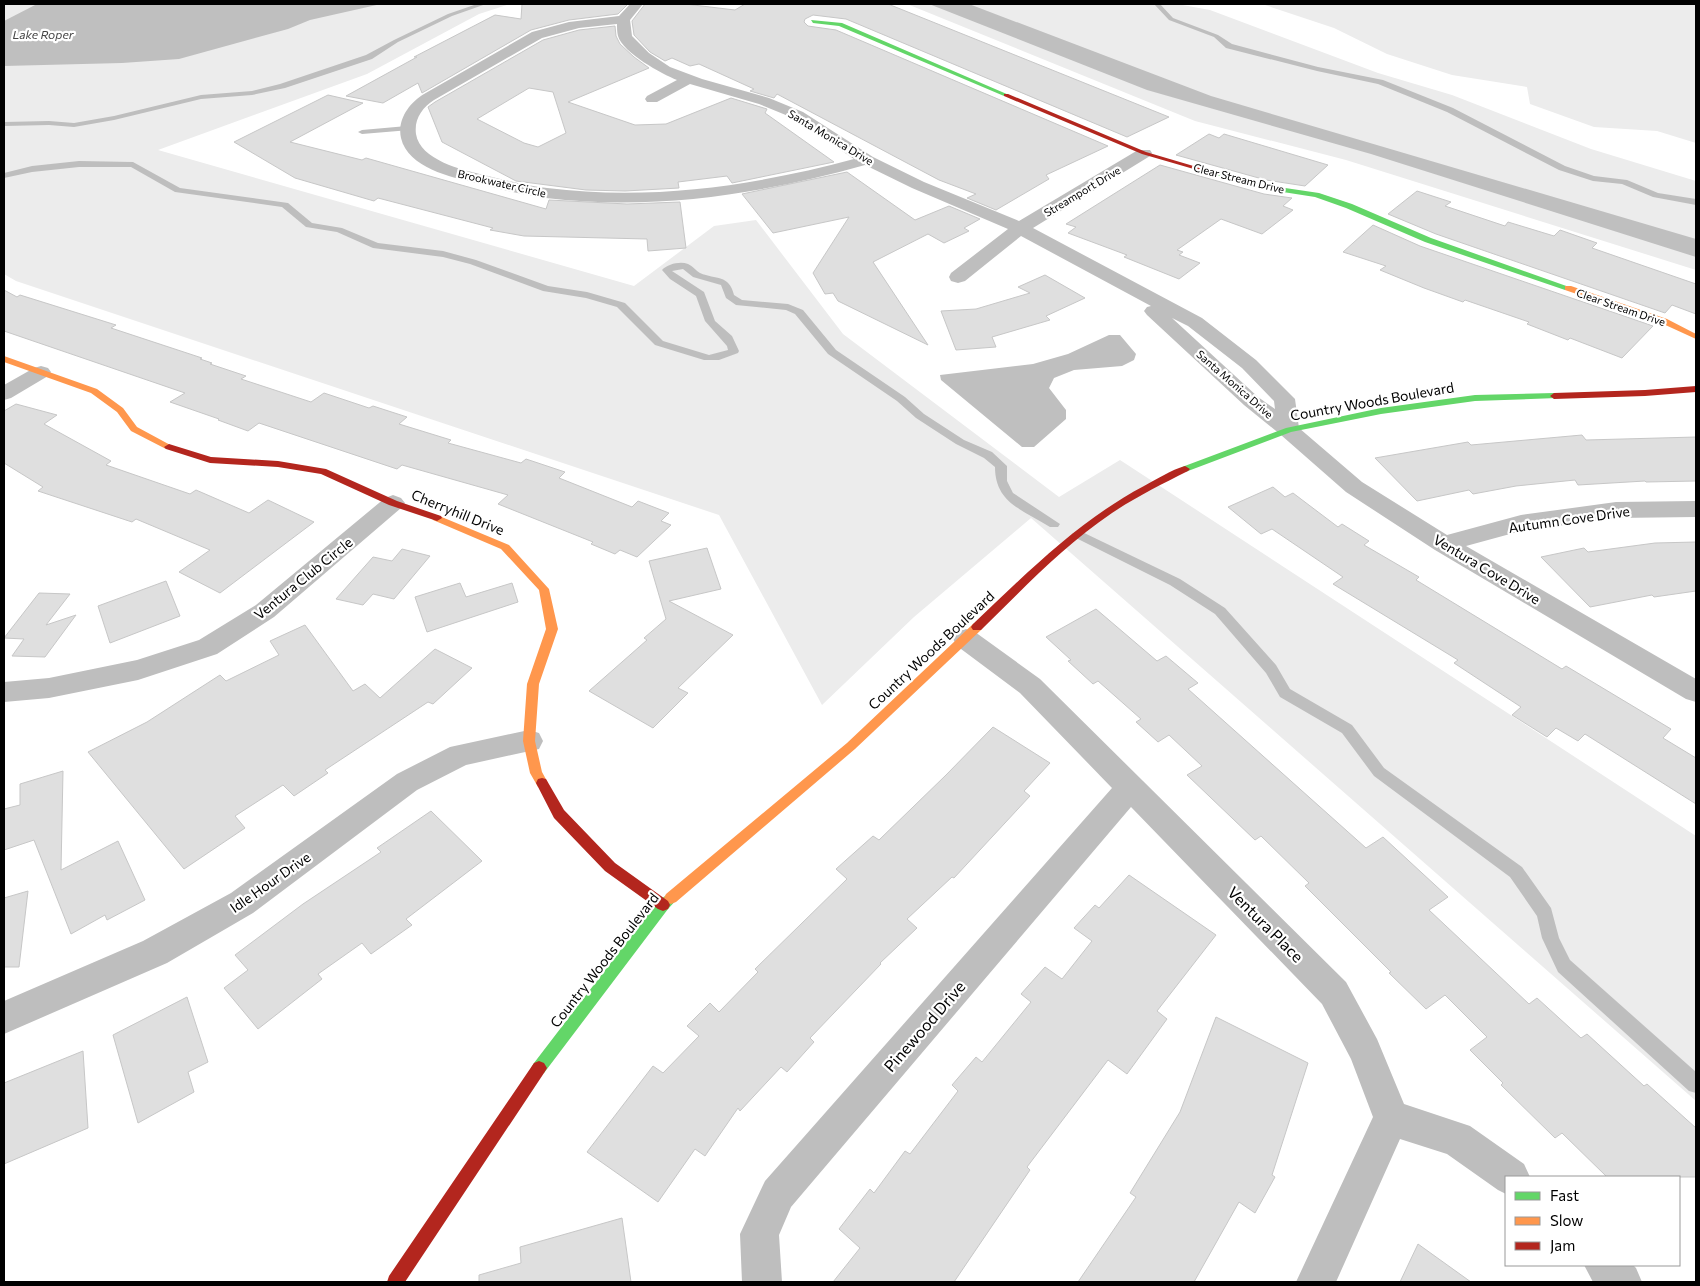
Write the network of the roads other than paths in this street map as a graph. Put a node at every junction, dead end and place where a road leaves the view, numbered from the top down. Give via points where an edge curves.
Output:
1 (483, 4) edge
2 (637, 4) edge
3 (1157, 4) edge
4 (623, 20) junction
5 (813, 21) dead end
6 (689, 78) junction
7 (652, 99) dead end
8 (4, 124) edge
9 (406, 128) junction
10 (362, 132) dead end
11 (1144, 153) junction
12 (867, 160) junction
13 (4, 176) edge
14 (1696, 202) edge
15 (1020, 228) junction
16 (958, 277) dead end
17 (1696, 337) edge
18 (4, 359) edge
19 (41, 372) junction
20 (1696, 389) edge
21 (4, 394) edge
22 (1289, 430) junction
23 (394, 502) junction
24 (1696, 510) edge
25 (1054, 524) dead end
26 (1078, 534) junction
27 (1444, 544) junction
28 (966, 639) junction
29 (4, 692) edge
30 (1696, 692) edge
31 (528, 741) junction
32 (1130, 788) junction
33 (663, 905) junction
34 (4, 1018) edge
35 (1696, 1084) edge
36 (1390, 1118) junction
37 (1510, 1176) edge
38 (1605, 1266) edge
39 (395, 1282) edge
40 (762, 1282) edge
41 (1316, 1282) edge
42 (1622, 1282) edge

1 - 8 lane via 450,15 369,57 282,86 201,97 74,125
2 - 4 street
3 - 14 lane via 1170,19 1216,36 1229,46 1380,82 1450,110 1562,168 1593,178 1624,182 1656,195
4 - 6 street, Santa Monica Drive via 625,37 644,56 665,70
4 - 9 street via 572,24 538,35 434,94 417,106
5 - 11 street, Clear Stream Drive via 840,24
6 - 7 street
6 - 12 street, Santa Monica Drive via 798,115
9 - 10 lane
9 - 12 street, Brookwater Circle via 410,147 430,163 460,175 545,193 598,198 726,192 782,182
11 - 15 street, Streamport Drive
11 - 17 street, Clear Stream Drive via 1264,187 1316,195 1349,206 1428,240 1664,321
12 - 15 street, Santa Monica Drive
13 - 25 lane via 79,164 133,165 178,190 285,205 309,225 339,230 376,246 443,254 546,289 587,295 622,305 659,343 708,358 734,351 732,341 712,324 705,301 667,270 685,266 696,275 724,283 729,296 740,303 788,307 799,312 832,352 901,399 920,416 996,460 1001,466 1001,481 1008,495
15 - 16 street, Streamport Drive
15 - 22 street, Santa Monica Drive via 1126,285 1251,401
18 - 19 street, Cherryhill Drive
19 - 21 street
19 - 23 street, Cherryhill Drive via 94,391 120,410 134,429 168,447 210,460 278,464 323,471
20 - 22 street, Country Woods Boulevard via 1475,398 1381,411
22 - 26 street, Country Woods Boulevard via 1186,468 1098,518
22 - 27 street, Ventura Cove Drive via 1354,487
23 - 29 street, Ventura Club Circle via 265,611 208,647 138,670 49,688
23 - 31 street, Cherryhill Drive via 505,547 544,589 552,629 533,684
24 - 27 street, Autumn Cove Drive via 1616,510 1522,523
26 - 28 street, Country Woods Boulevard
26 - 35 lane via 1175,582 1220,611 1271,669 1285,693 1347,729 1379,772 1516,872 1545,913 1551,938 1564,966
27 - 30 street, Ventura Cove Drive
28 - 32 street, Ventura Place via 1030,686
28 - 33 street, Country Woods Boulevard via 851,746
31 - 33 street, Cherryhill Drive via 536,773 559,814 610,868
31 - 34 street, Idle Hour Drive via 460,755 407,782 242,903 155,952
32 - 36 street, Ventura Place via 1334,993 1365,1052
32 - 40 street, Pinewood Drive via 778,1194 759,1234
33 - 39 street, Country Woods Boulevard via 541,1064
36 - 37 street via 1457,1139
36 - 41 street
38 - 42 street

